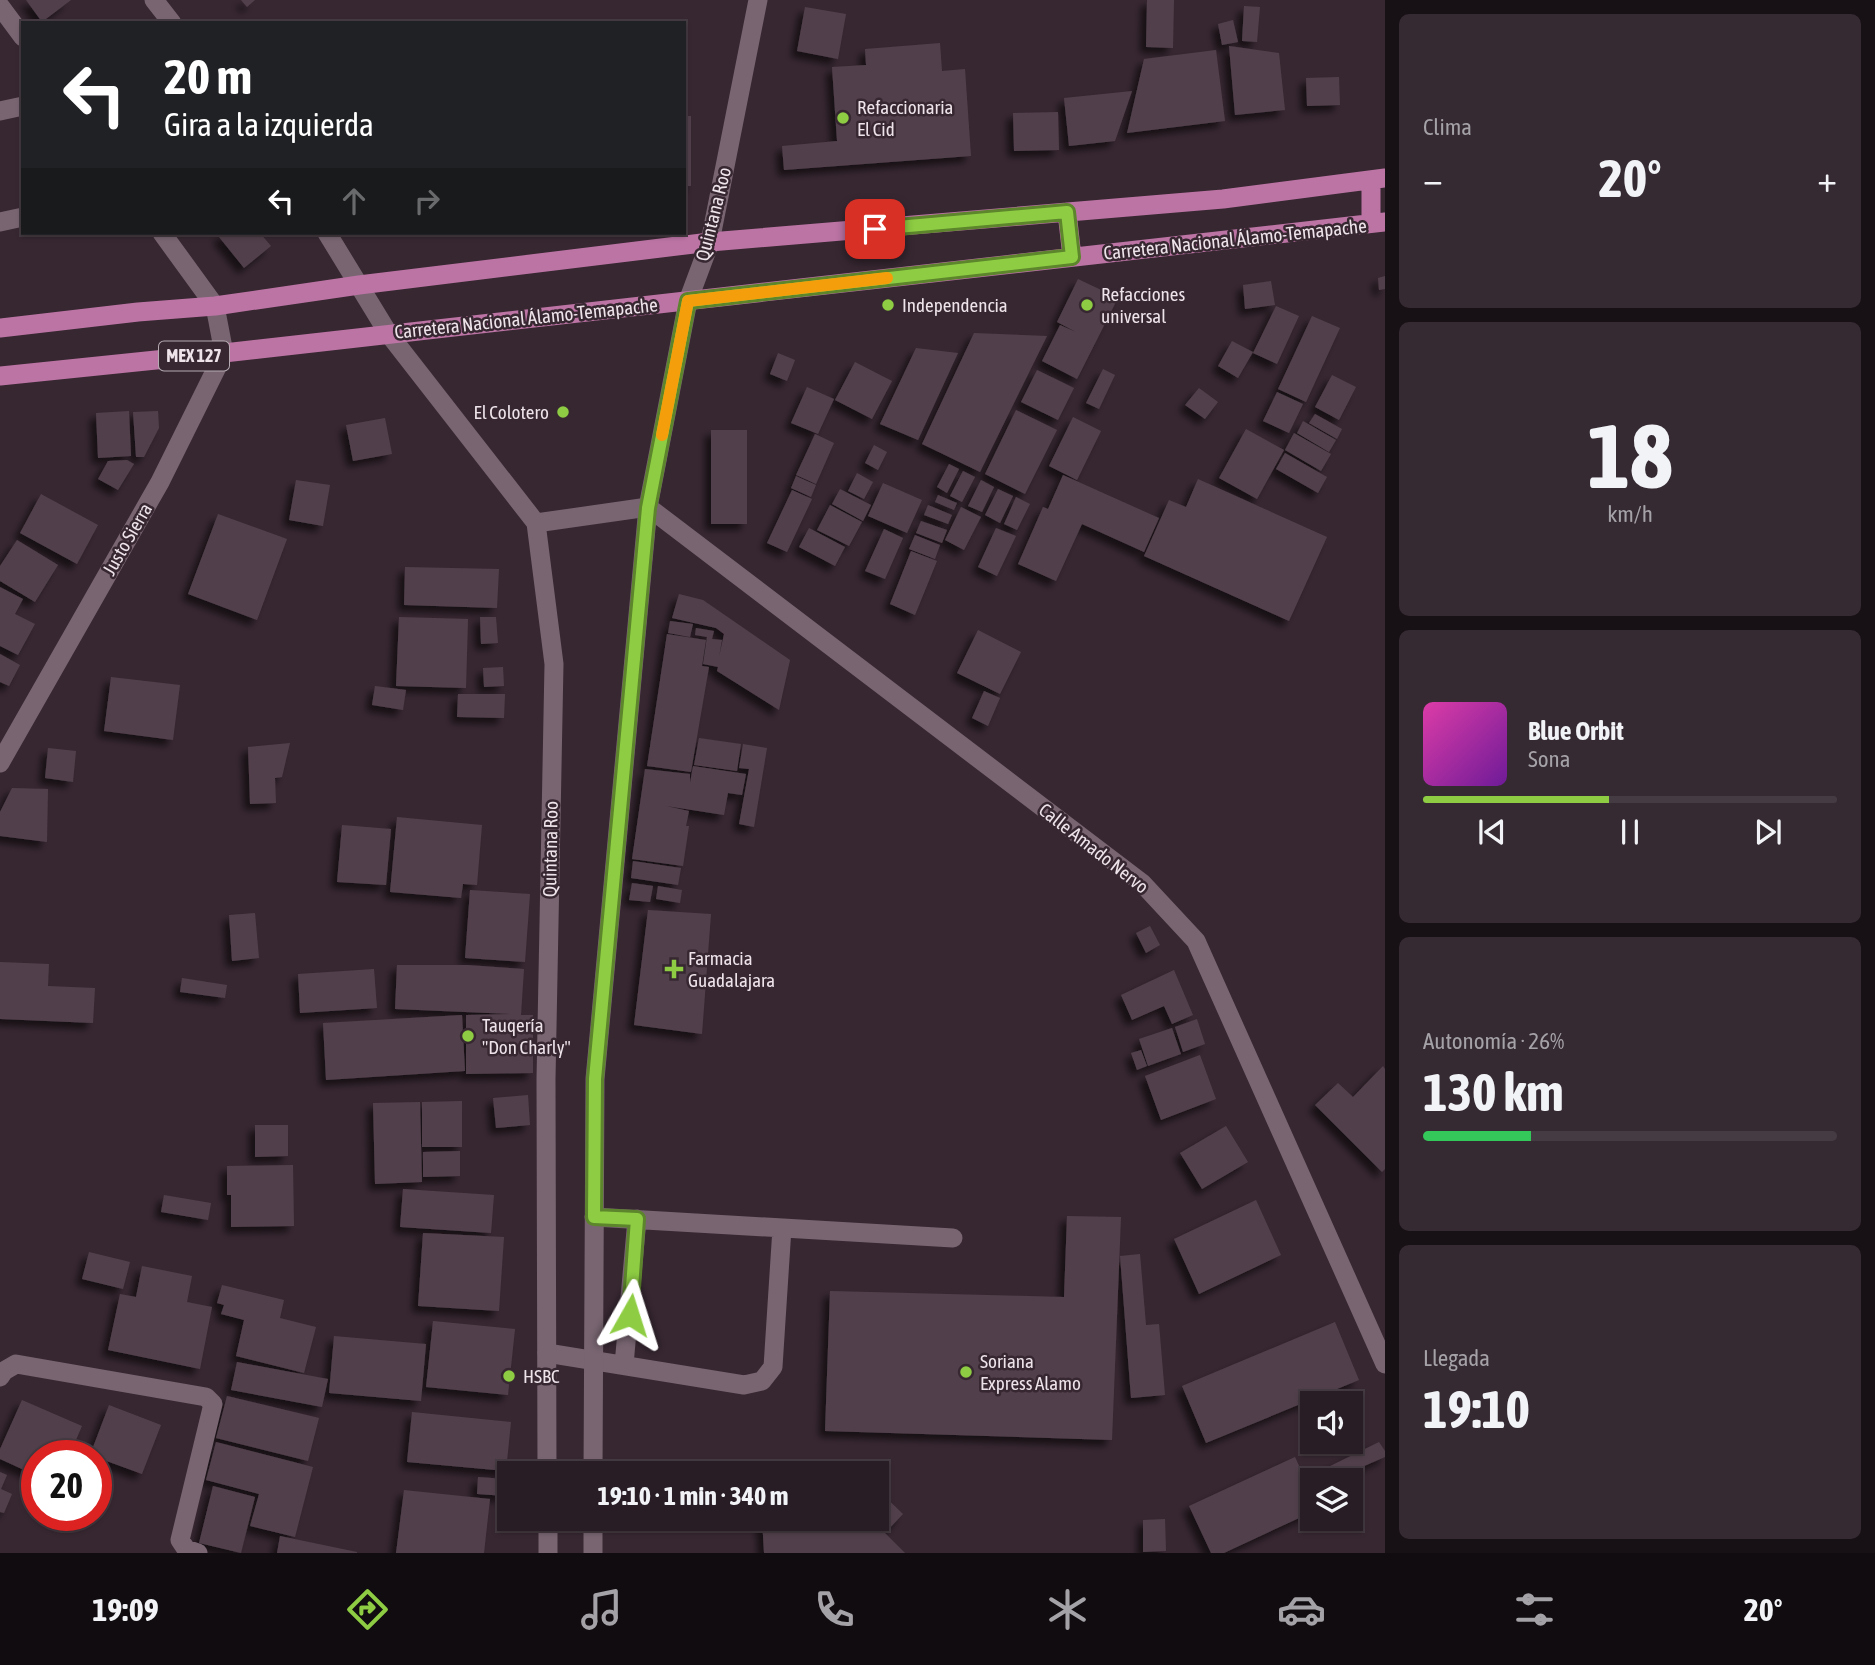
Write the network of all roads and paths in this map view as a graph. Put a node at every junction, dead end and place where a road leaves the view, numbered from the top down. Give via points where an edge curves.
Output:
1 (758, 0) edge
2 (0, 6) edge
3 (21, 34) edge
4 (21, 106) edge
5 (0, 111) edge
6 (1378, 179) edge
7 (1067, 212) junction
8 (21, 218) edge
9 (0, 222) edge
10 (1378, 222) edge
11 (163, 235) edge
12 (328, 235) edge
13 (710, 242) junction
14 (1072, 257) junction
15 (359, 285) junction
16 (688, 301) junction
17 (215, 306) junction
18 (0, 328) edge
19 (388, 333) junction
20 (224, 353) junction
21 (0, 376) edge
22 (648, 508) junction
23 (536, 523) junction
24 (0, 763) edge
25 (594, 1217) junction
26 (637, 1219) junction
27 (782, 1228) junction
28 (953, 1238) dead end
29 (547, 1353) junction
30 (593, 1360) junction
31 (1385, 1364) edge
32 (624, 1365) junction
33 (0, 1377) edge
34 (547, 1461) edge
35 (593, 1461) edge
36 (548, 1531) edge
37 (593, 1531) edge
38 (198, 1553) edge
39 (548, 1553) edge
40 (593, 1553) edge

1 - 13 street, Quintana Roo
2 - 3 street
4 - 5 street
6 - 7 main road via 1223,199
6 - 10 main road
7 - 13 main road
7 - 14 main road
8 - 9 street
10 - 14 main road, Carretera Nacional Álamo-Temapache / MEX 127
11 - 17 street
12 - 15 street
13 - 15 main road
13 - 16 street, Quintana Roo
14 - 16 main road, Carretera Nacional Álamo-Temapache / MEX 127
15 - 17 main road
15 - 19 street
16 - 19 main road, Carretera Nacional Álamo-Temapache / MEX 127
16 - 22 street, Quintana Roo
17 - 18 main road
17 - 20 street
19 - 20 main road, Carretera Nacional Álamo-Temapache / MEX 127
19 - 23 street
20 - 21 main road, Carretera Nacional Álamo-Temapache / MEX 127
20 - 24 street, Justo Sierra via 160,482
22 - 23 street
22 - 25 street, Quintana Roo via 595,1079
22 - 31 street, Calle Amado Nervo via 1142,883 1196,941
23 - 29 street, Quintana Roo via 554,664 546,1079
25 - 26 street
25 - 30 street, Quintana Roo
26 - 27 street
26 - 32 street
27 - 28 street
27 - 32 street via 773,1367 762,1381 744,1385
29 - 30 street
29 - 34 street, Quintana Roo
30 - 32 street
30 - 35 street, Quintana Roo
33 - 38 street via 16,1364 206,1397 213,1404 180,1540 186,1549
36 - 39 street
37 - 40 street

